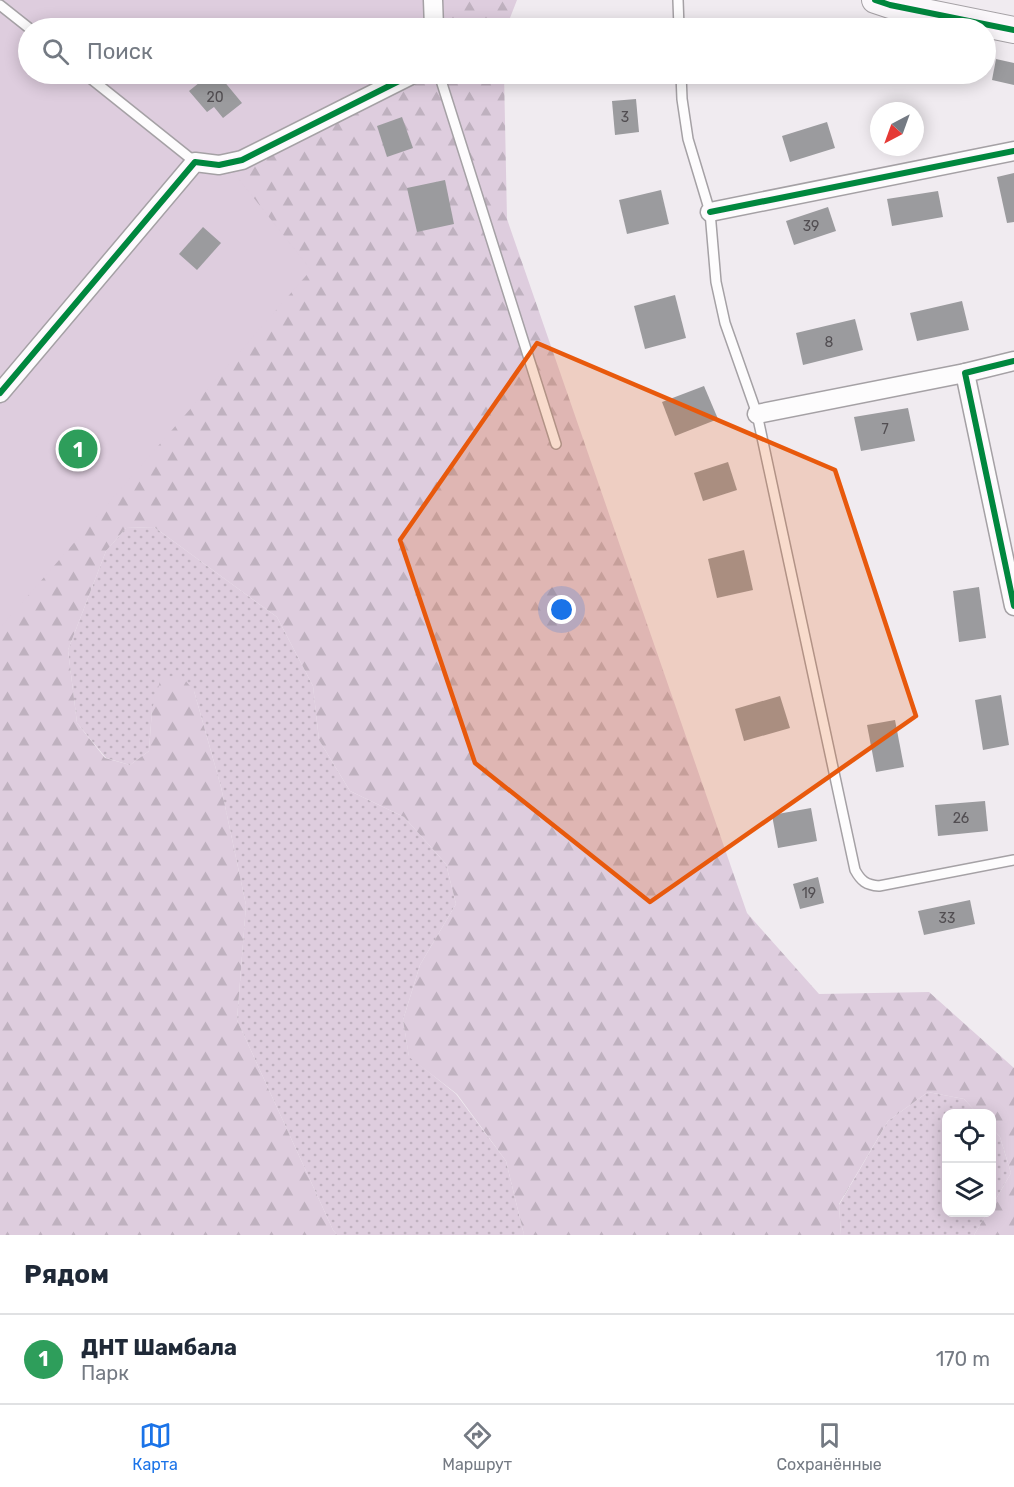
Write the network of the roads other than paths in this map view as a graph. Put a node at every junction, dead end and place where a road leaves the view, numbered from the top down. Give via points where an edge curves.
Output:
1 (433, 0) edge
2 (678, 0) edge
3 (875, 0) edge
4 (0, 5) edge
5 (434, 18) edge
6 (679, 18) edge
7 (954, 18) edge
8 (18, 19) edge
9 (996, 26) edge
10 (1014, 30) edge
11 (98, 84) edge
12 (393, 84) edge
13 (442, 84) edge
14 (681, 84) edge
15 (1014, 151) edge
16 (195, 162) junction
17 (711, 212) junction
18 (1014, 361) edge
19 (965, 373) junction
20 (0, 393) edge
21 (758, 414) junction
22 (556, 444) dead end
23 (1014, 606) edge
24 (1014, 860) edge

1 - 5 street
2 - 6 lane
3 - 7 street
4 - 8 lane
9 - 10 street
11 - 16 lane
12 - 16 street via 242,160 219,165
13 - 22 lane
14 - 17 lane via 688,139
15 - 17 street
16 - 20 street
17 - 21 lane via 722,313
18 - 19 street
19 - 21 street
19 - 23 street
21 - 24 lane via 860,879 879,886

